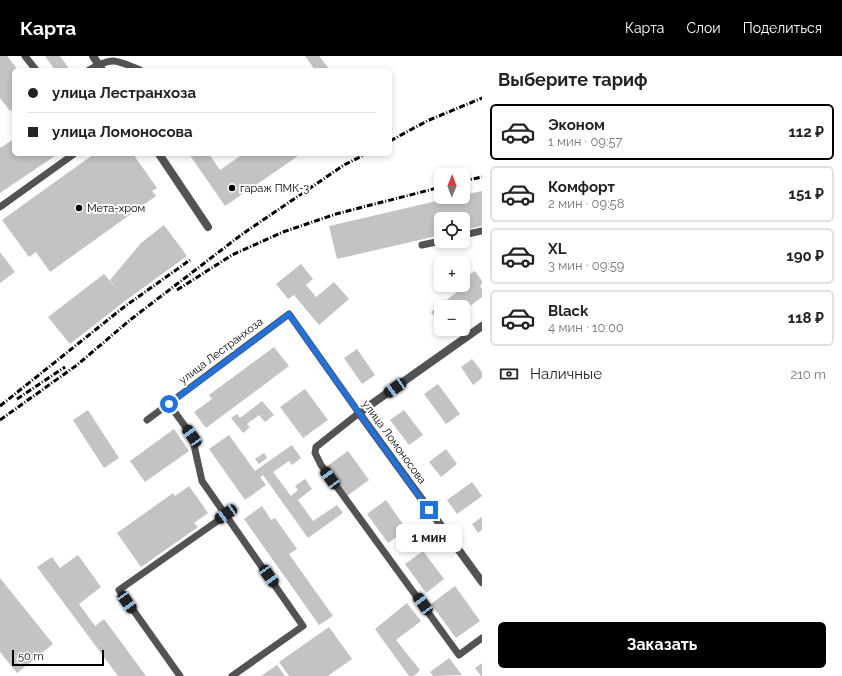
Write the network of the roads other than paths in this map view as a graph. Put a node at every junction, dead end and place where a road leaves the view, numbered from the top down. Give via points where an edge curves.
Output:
1 (25, 56) edge
2 (93, 56) edge
3 (100, 67) edge
4 (34, 68) edge
5 (135, 68) edge
6 (71, 156) edge
7 (160, 156) edge
8 (0, 207) edge
9 (208, 227) dead end
10 (482, 231) edge
11 (470, 234) edge
12 (434, 243) edge
13 (422, 246) dead end
14 (289, 314) joint
15 (482, 327) edge
16 (169, 404) junction
17 (359, 413) junction
18 (147, 420) dead end
19 (226, 514) junction
20 (482, 582) edge
21 (482, 638) edge
22 (180, 676) edge
23 (232, 676) edge

1 - 4 lane
2 - 3 street
3 - 5 lane via 108,60 119,61
6 - 8 lane
7 - 9 street
10 - 11 lane
12 - 13 lane
14 - 16 lane, улица Лестранхоза
14 - 17 lane, улица Ломоносова
15 - 17 street
16 - 18 lane, улица Лестранхоза
16 - 19 lane via 192,436 202,481
17 - 20 street, улица Ломоносова
17 - 21 lane via 316,447 315,453 321,465 459,655
19 - 22 lane via 119,590
19 - 23 lane via 303,626

